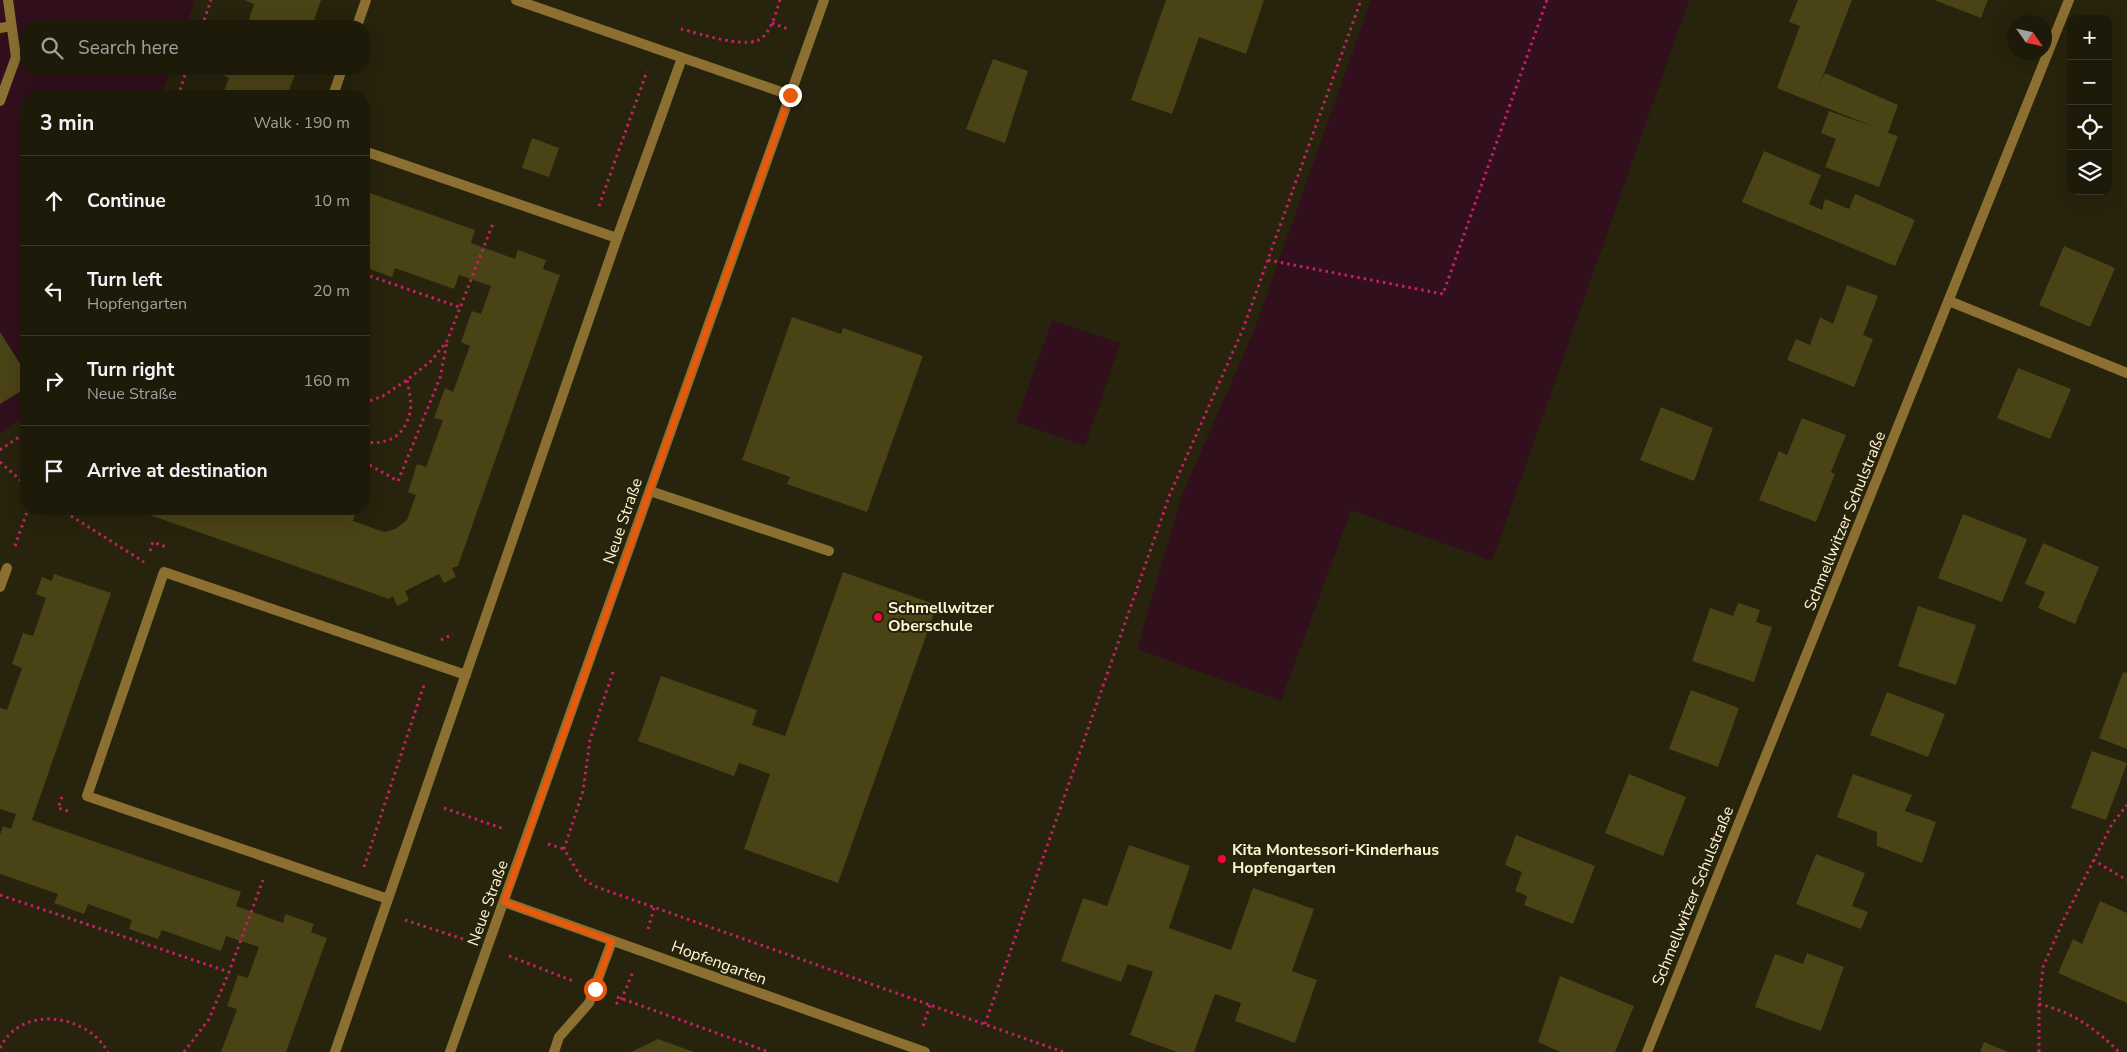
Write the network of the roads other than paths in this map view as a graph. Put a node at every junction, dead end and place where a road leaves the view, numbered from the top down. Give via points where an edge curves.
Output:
1 (8, 0) edge
2 (366, 0) edge
3 (516, 0) edge
4 (824, 0) edge
5 (2069, 0) edge
6 (359, 20) edge
7 (11, 26) junction
8 (0, 28) edge
9 (682, 58) junction
10 (340, 75) edge
11 (335, 90) edge
12 (790, 95) junction
13 (0, 101) edge
14 (370, 153) edge
15 (617, 238) junction
16 (1949, 302) junction
17 (2127, 373) edge
18 (650, 491) junction
19 (829, 550) dead end
20 (7, 568) road end
21 (0, 587) edge
22 (466, 675) junction
23 (388, 899) junction
24 (504, 902) junction
25 (612, 941) junction
26 (335, 1052) edge
27 (450, 1052) edge
28 (554, 1052) edge
29 (925, 1052) edge
30 (1647, 1052) edge

1 - 7 street
2 - 6 street
3 - 9 street
4 - 12 street, Neue Straße
5 - 16 street, Schmellwitzer Schulstraße
7 - 8 street
7 - 13 street via 16,57
9 - 12 street
9 - 15 street
10 - 11 street
12 - 18 street, Neue Straße
14 - 15 street
15 - 22 street
16 - 17 street
16 - 30 street, Schmellwitzer Schulstraße
18 - 19 street
18 - 24 street, Neue Straße
20 - 21 street
22 - 23 street
22 - 23 street via 164,572 87,796
23 - 26 street
24 - 25 street, Hopfengarten
24 - 27 street, Neue Straße
25 - 28 street via 589,1004 559,1037
25 - 29 street, Hopfengarten

